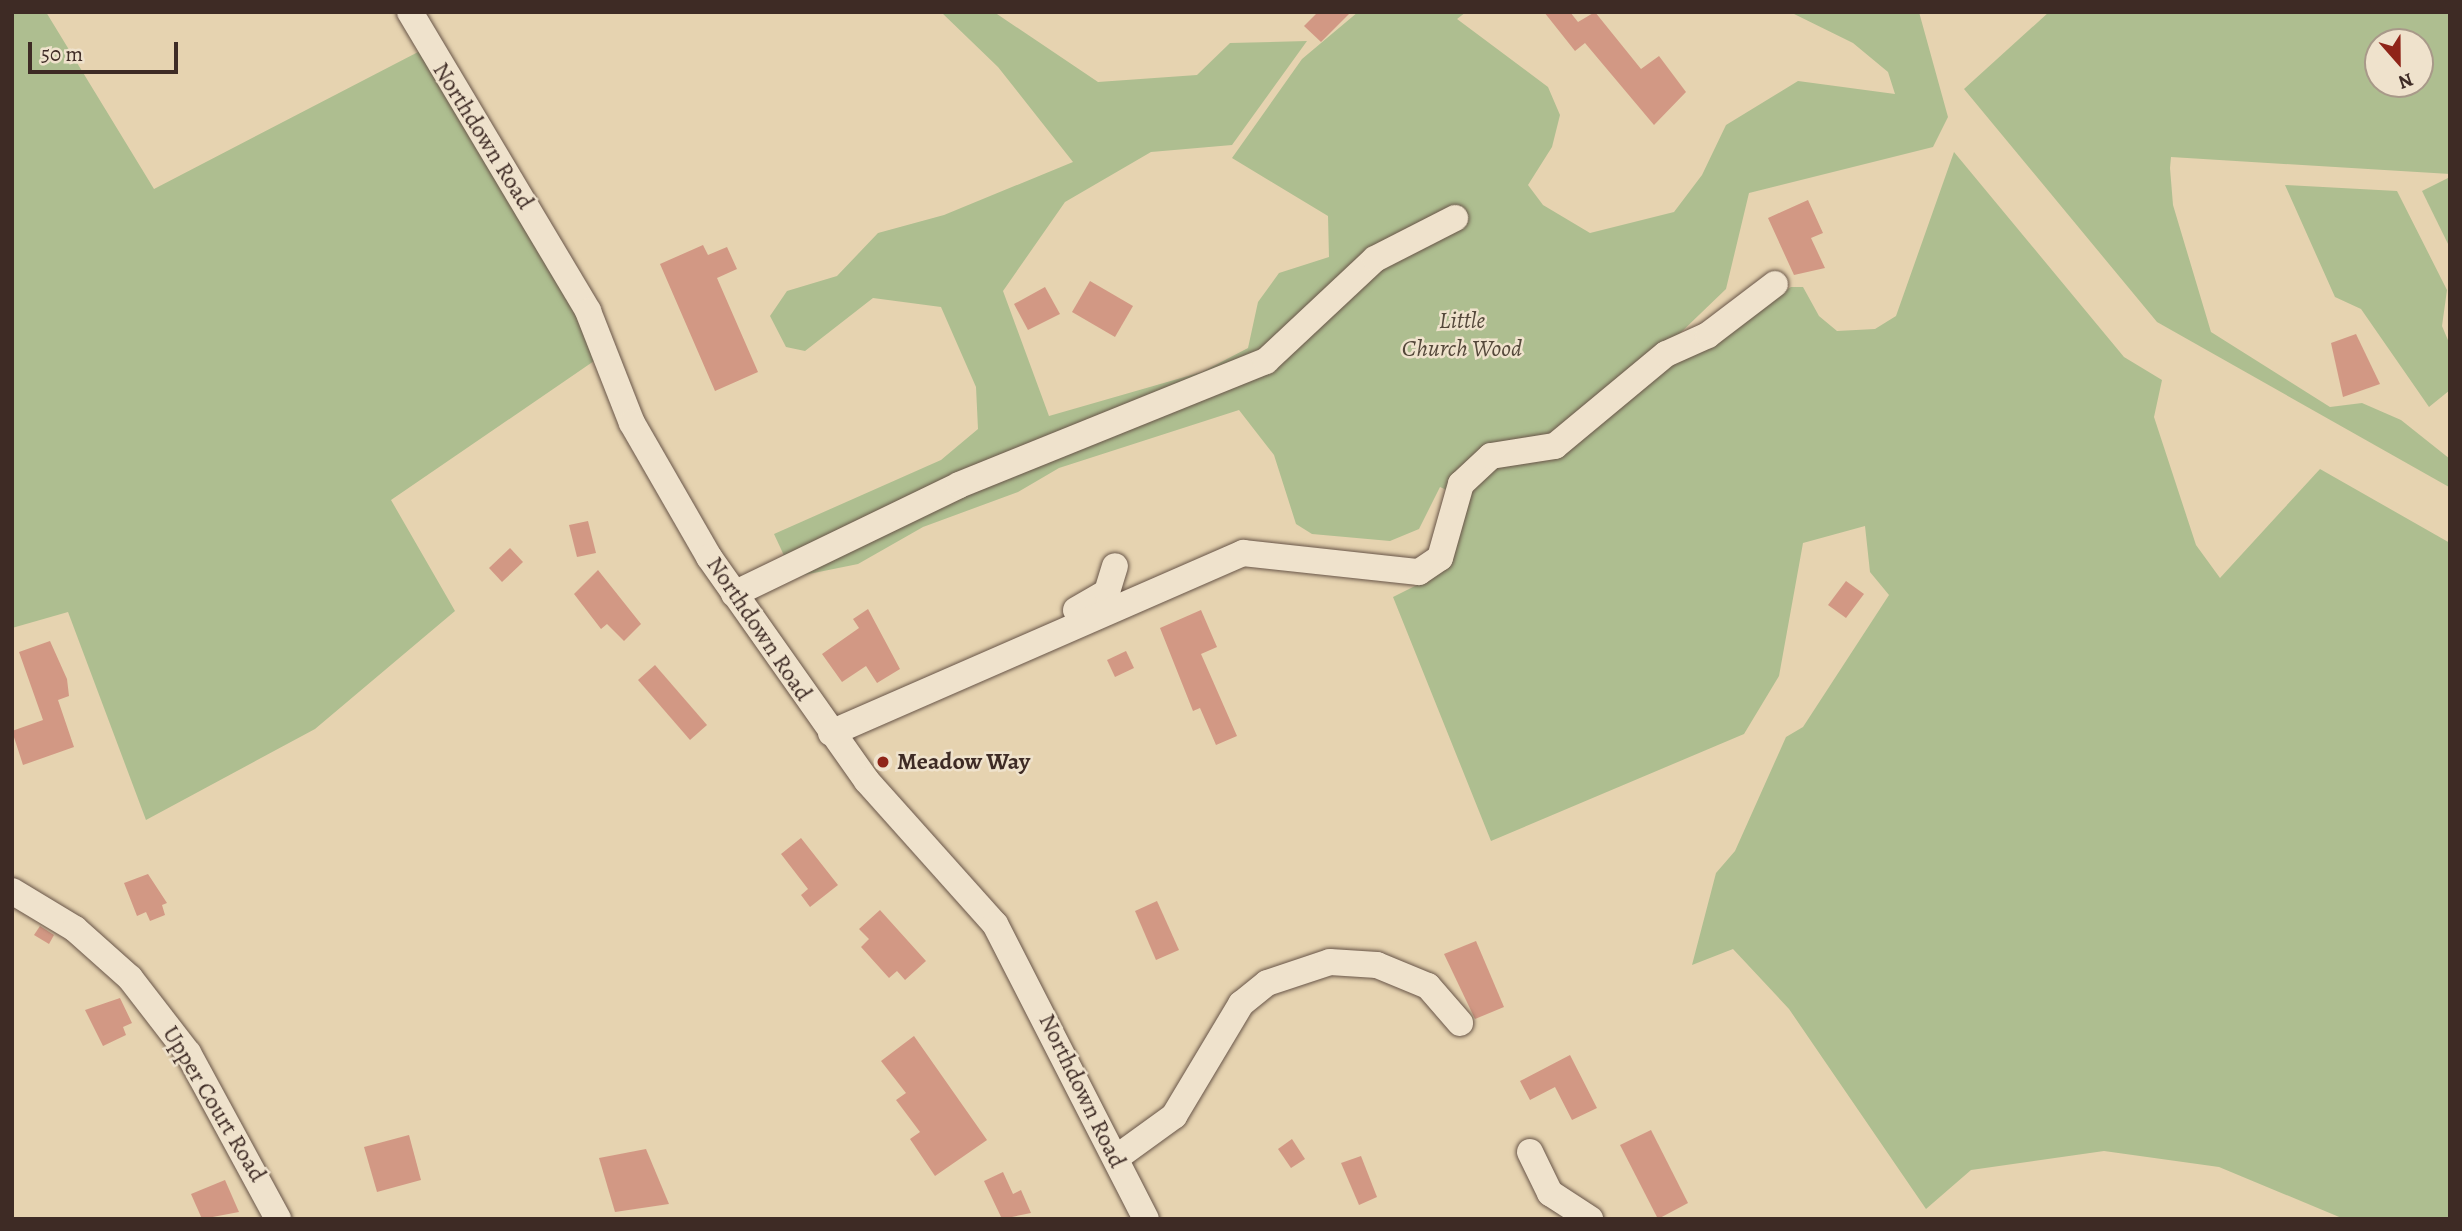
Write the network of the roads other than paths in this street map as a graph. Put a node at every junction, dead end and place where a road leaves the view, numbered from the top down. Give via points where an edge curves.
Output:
1 (411, 12) edge
2 (1455, 218) dead end
3 (1775, 284) dead end
4 (1115, 566) dead end
5 (734, 594) junction
6 (826, 726) junction
7 (12, 891) edge
8 (1460, 1023) dead end
9 (1530, 1152) dead end
10 (1116, 1158) junction
11 (278, 1219) edge
12 (1146, 1219) edge
13 (1590, 1219) edge

1 - 5 street, Northdown Road via 588,311 632,423
2 - 5 street via 1375,260 1266,361 959,485
3 - 6 street via 1708,335 1666,354 1555,446 1491,456 1461,484 1440,558 1419,572 1243,553
4 - 6 street via 1107,592 1085,607
5 - 6 street, Northdown Road
6 - 10 street, Northdown Road via 995,924
7 - 11 street, Upper Court Road via 75,929 130,978 188,1053
8 - 10 street via 1428,986 1377,965 1330,961 1267,982 1241,1004 1174,1116
9 - 13 street via 1550,1193
10 - 12 street, Northdown Road

